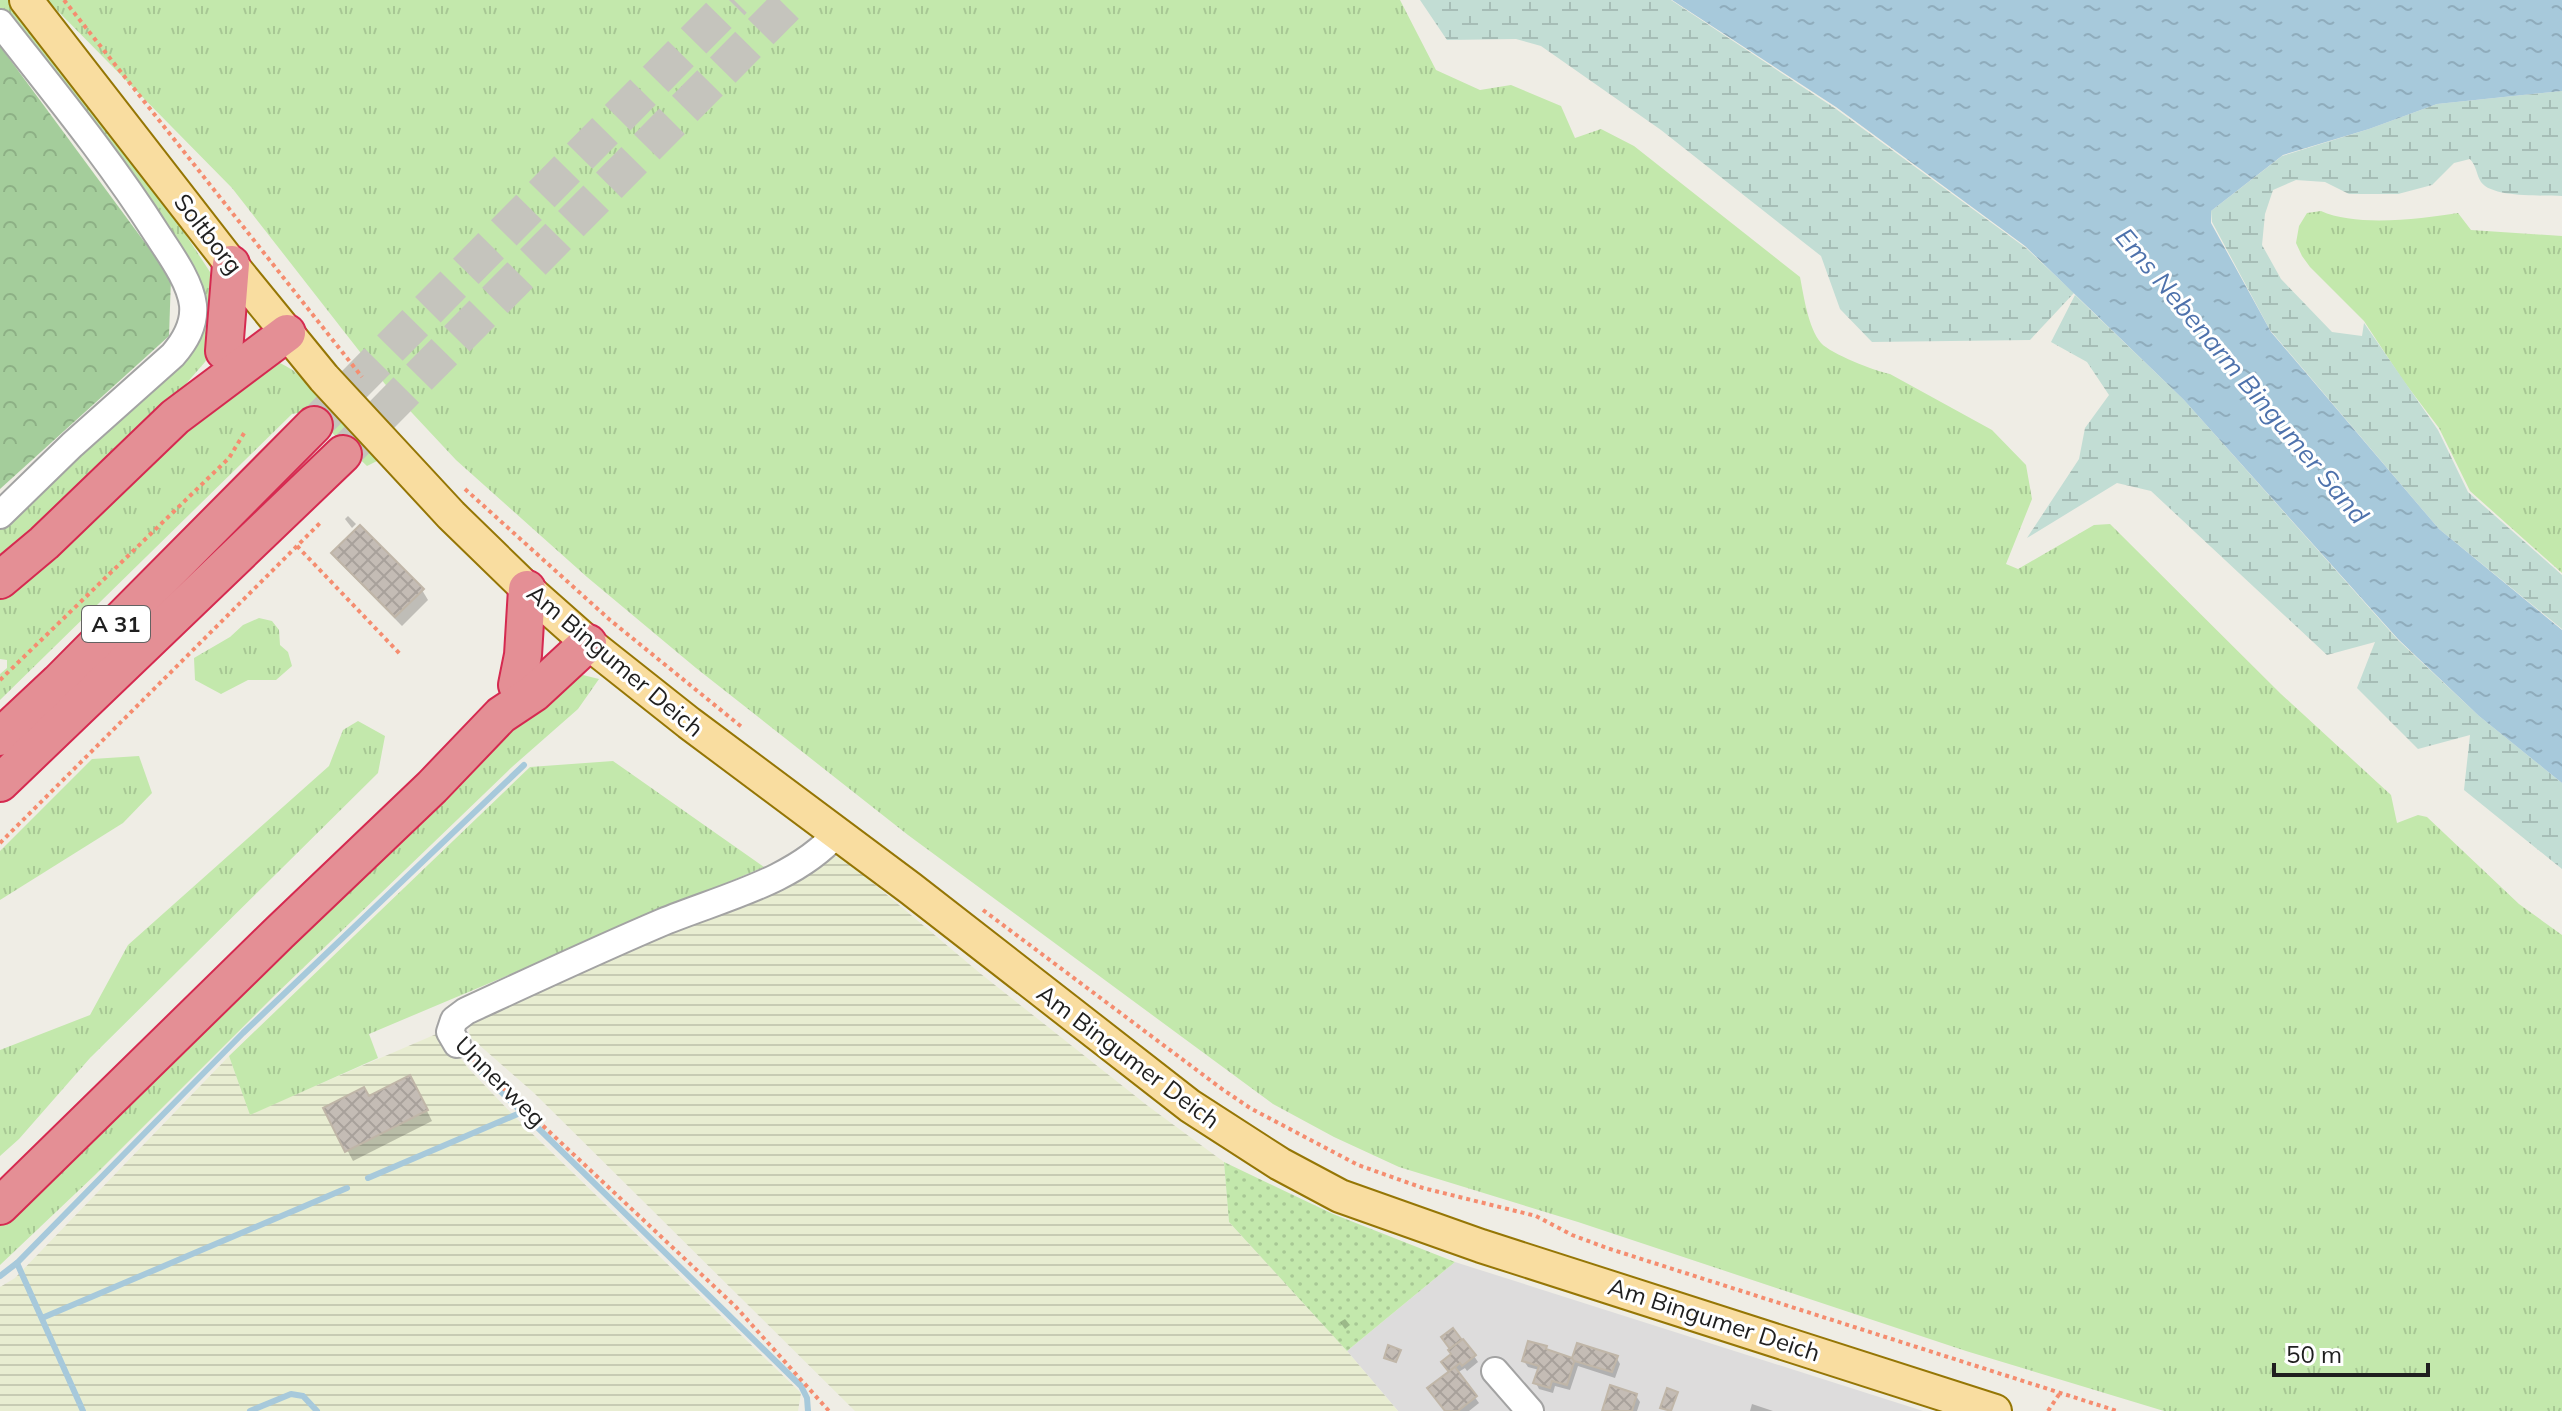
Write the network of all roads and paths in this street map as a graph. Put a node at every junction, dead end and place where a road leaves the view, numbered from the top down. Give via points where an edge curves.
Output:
1 (26, 0) edge
2 (64, 0) edge
3 (0, 23) edge
4 (231, 264) junction
5 (281, 326) junction
6 (224, 351) junction
7 (365, 381) dead end
8 (175, 417) junction
9 (314, 425) tunnel mouth
10 (246, 430) dead end
11 (343, 454) tunnel mouth
12 (399, 460) joint
13 (458, 482) dead end
14 (0, 515) edge
15 (321, 522) dead end
16 (297, 546) junction
17 (0, 580) edge
18 (527, 589) junction
19 (581, 637) junction
20 (400, 654) dead end
21 (0, 680) edge
22 (509, 700) junction
23 (749, 733) dead end
24 (0, 737) edge
25 (0, 783) edge
26 (837, 833) junction
27 (0, 843) edge
28 (973, 902) dead end
29 (457, 1044) joint
30 (0, 1206) edge
31 (1495, 1371) dead end
32 (2060, 1393) junction
33 (829, 1411) edge
34 (1530, 1411) edge
35 (1995, 1411) edge
36 (2048, 1411) edge
37 (2117, 1411) edge

1 - 4 main road, Soltborg
2 - 7 path
3 - 14 street via 130,192 173,259 193,305 187,339 173,355
4 - 5 main road, Soltborg
4 - 6 highway
5 - 6 highway via 257,329
5 - 8 highway
5 - 12 main road, Soltborg
6 - 8 highway
8 - 17 highway
9 - 24 highway, A 31
10 - 21 path via 229,458
11 - 25 highway, A 31
12 - 18 main road, Am Bingumer Deich
13 - 23 path via 610,620
15 - 16 path
16 - 20 path
16 - 27 path
18 - 19 main road, Am Bingumer Deich
18 - 22 highway via 523,655
19 - 22 highway via 534,693
19 - 26 main road, Am Bingumer Deich
22 - 30 highway via 432,787
26 - 29 street, Unnerweg via 814,856 767,881 466,1011 454,1020 450,1032
26 - 35 main road, Am Bingumer Deich via 1190,1106 1340,1196
28 - 32 path via 1222,1089 1358,1165 1423,1188 1536,1216 1607,1248
29 - 33 path, Unnerweg via 735,1306
31 - 34 street
32 - 36 path
32 - 37 path

